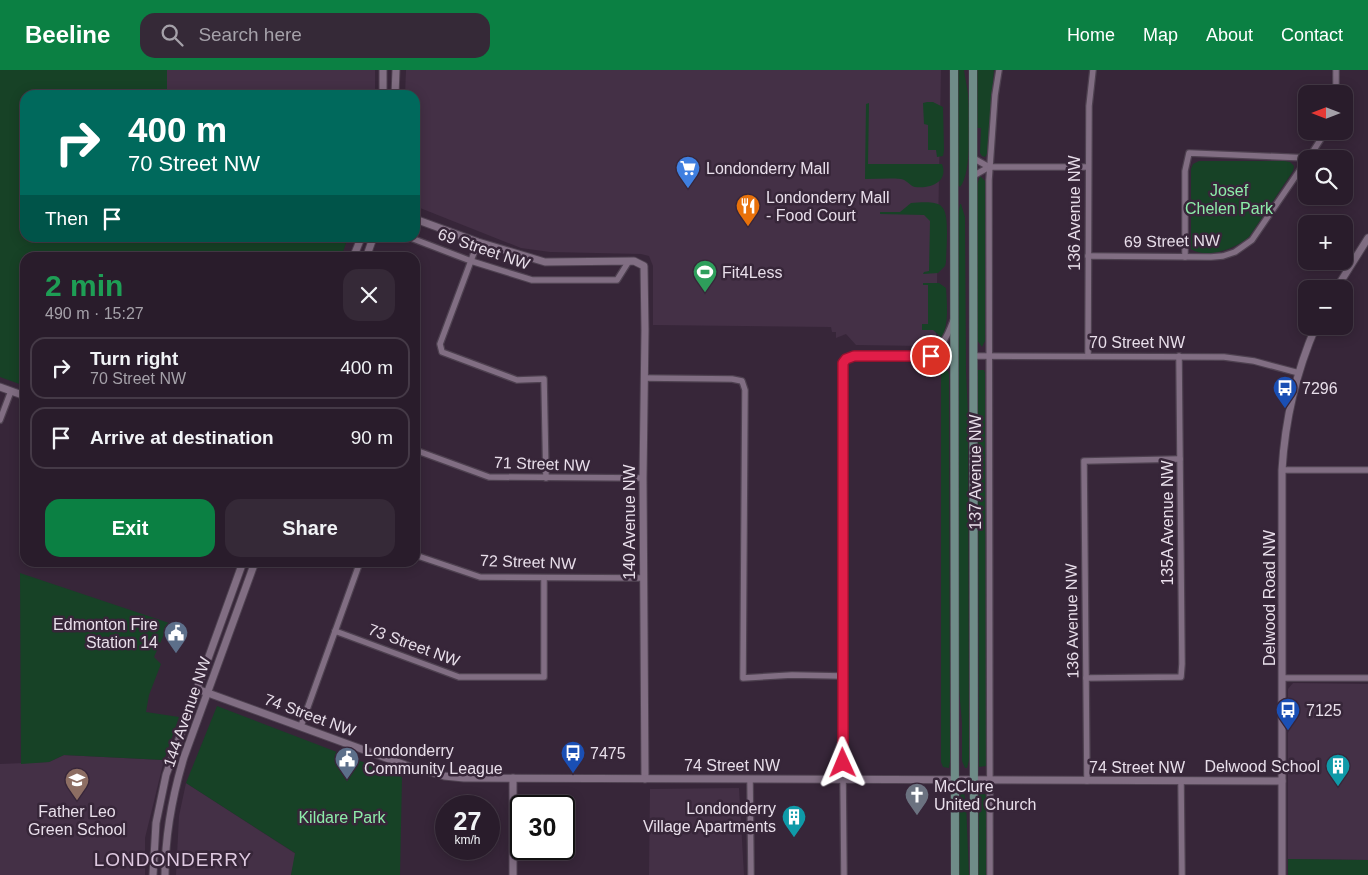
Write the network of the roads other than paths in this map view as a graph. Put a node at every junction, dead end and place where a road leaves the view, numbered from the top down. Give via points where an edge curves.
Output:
1 (383, 70) edge
2 (396, 70) edge
3 (954, 70) edge
4 (972, 70) edge
5 (999, 70) edge
6 (1093, 70) edge
7 (1336, 70) edge
8 (1336, 85) edge
9 (383, 90) edge
10 (396, 90) edge
11 (972, 158) junction
12 (1298, 158) edge
13 (1088, 167) junction
14 (989, 168) junction
15 (1298, 173) edge
16 (973, 176) junction
17 (420, 221) edge
18 (1368, 238) edge
19 (420, 241) edge
20 (478, 242) junction
21 (1088, 256) junction
22 (1185, 257) junction
23 (471, 261) junction
24 (629, 261) junction
25 (644, 266) joint
26 (1342, 280) edge
27 (954, 317) junction
28 (1313, 335) edge
29 (918, 356) junction
30 (973, 356) junction
31 (989, 356) junction
32 (1088, 356) junction
33 (1180, 356) junction
34 (954, 358) junction
35 (1299, 373) junction
36 (644, 378) junction
37 (0, 387) edge
38 (11, 391) junction
39 (20, 394) edge
40 (0, 420) edge
41 (420, 452) edge
42 (1180, 459) junction
43 (1282, 470) junction
44 (1368, 470) edge
45 (546, 478) junction
46 (642, 478) junction
47 (420, 557) edge
48 (240, 567) edge
49 (253, 567) edge
50 (358, 567) edge
51 (544, 578) junction
52 (643, 578) junction
53 (335, 631) junction
54 (842, 676) junction
55 (1086, 678) junction
56 (1282, 678) junction
57 (1368, 678) edge
58 (196, 689) junction
59 (207, 692) junction
60 (301, 726) junction
61 (513, 778) junction
62 (645, 779) junction
63 (750, 779) junction
64 (843, 779) junction
65 (955, 779) junction
66 (974, 779) junction
67 (989, 780) junction
68 (1087, 781) junction
69 (1181, 781) junction
70 (1282, 781) junction
71 (153, 875) edge
72 (165, 875) edge
73 (513, 875) edge
74 (751, 875) edge
75 (844, 875) edge
76 (955, 875) edge
77 (974, 875) edge
78 (990, 875) edge
79 (1182, 875) edge
80 (1282, 875) edge

1 - 9 street
2 - 10 street
3 - 27 main road, 137 Avenue NW
4 - 11 main road, 137 Avenue NW
5 - 14 street, 137 Avenue NW
6 - 13 street, 136 Avenue NW
7 - 8 street
11 - 14 street
11 - 16 main road, 137 Avenue NW
12 - 22 street via 1188,153
13 - 14 street
13 - 21 street, 136 Avenue NW
14 - 16 street
14 - 31 street, 137 Avenue NW
15 - 22 street, 69 Street NW via 1252,240 1242,248 1223,256
16 - 30 main road, 137 Avenue NW
17 - 20 street, 69 Street NW
18 - 26 street
19 - 23 street, 69 Street NW
20 - 23 street
20 - 24 street, 69 Street NW via 545,262
21 - 22 street, 69 Street NW
21 - 32 street, 136 Avenue NW
23 - 24 street, 69 Street NW via 532,280 617,280
23 - 45 street via 440,344 442,352 517,380 544,379
24 - 25 street, 69 Street NW
25 - 36 street, 140 Avenue NW
27 - 29 street, 137 Avenue NW via 944,342 933,351
27 - 34 main road, 137 Avenue NW
28 - 35 street, Delwood Road NW
29 - 34 street
29 - 54 street via 854,356 843,363
30 - 31 street, 70 Street NW
30 - 66 main road, 137 Avenue NW
31 - 32 street, 70 Street NW
31 - 67 street, 137 Avenue NW
32 - 33 street, 70 Street NW
33 - 35 street, 70 Street NW via 1240,358
33 - 42 street, 135A Avenue NW
34 - 65 main road, 137 Avenue NW
35 - 43 street, Delwood Road NW via 1288,414
36 - 46 street, 140 Avenue NW
36 - 54 street via 742,381 743,678
37 - 38 street
38 - 39 street
38 - 40 street
41 - 45 street, 71 Street NW via 489,477
42 - 55 street, 136 Avenue NW via 1084,461
42 - 55 street, 135A Avenue NW via 1181,677
43 - 44 street
43 - 56 street, Delwood Road NW
45 - 46 street, 71 Street NW
46 - 52 street, 140 Avenue NW
47 - 51 street, 72 Street NW via 480,577
48 - 58 street, 144 Avenue NW
49 - 59 street, 144 Avenue NW
50 - 53 street
51 - 52 street, 72 Street NW
51 - 53 street, 73 Street NW via 544,677 460,677
52 - 62 street, 140 Avenue NW
53 - 60 street
54 - 64 street
55 - 68 street, 136 Avenue NW
56 - 57 street
56 - 70 street, Delwood Road NW
58 - 59 street, 74 Street NW
58 - 71 street, 144 Avenue NW via 159,802
59 - 60 street, 74 Street NW
59 - 72 street, 144 Avenue NW via 174,790 168,821
60 - 61 street, 74 Street NW via 426,772 464,778
61 - 62 street, 74 Street NW
61 - 73 street
62 - 63 street, 74 Street NW
63 - 64 street, 74 Street NW
63 - 74 street
64 - 65 street, 74 Street NW
64 - 75 street
65 - 66 street, 74 Street NW
65 - 76 main road, 137 Avenue NW
66 - 67 street, 74 Street NW
66 - 77 main road, 137 Avenue NW
67 - 68 street, 74 Street NW
67 - 78 street, 137 Avenue NW
68 - 69 street, 74 Street NW
69 - 70 street, 74 Street NW
69 - 79 street
70 - 80 street, Delwood Road NW

